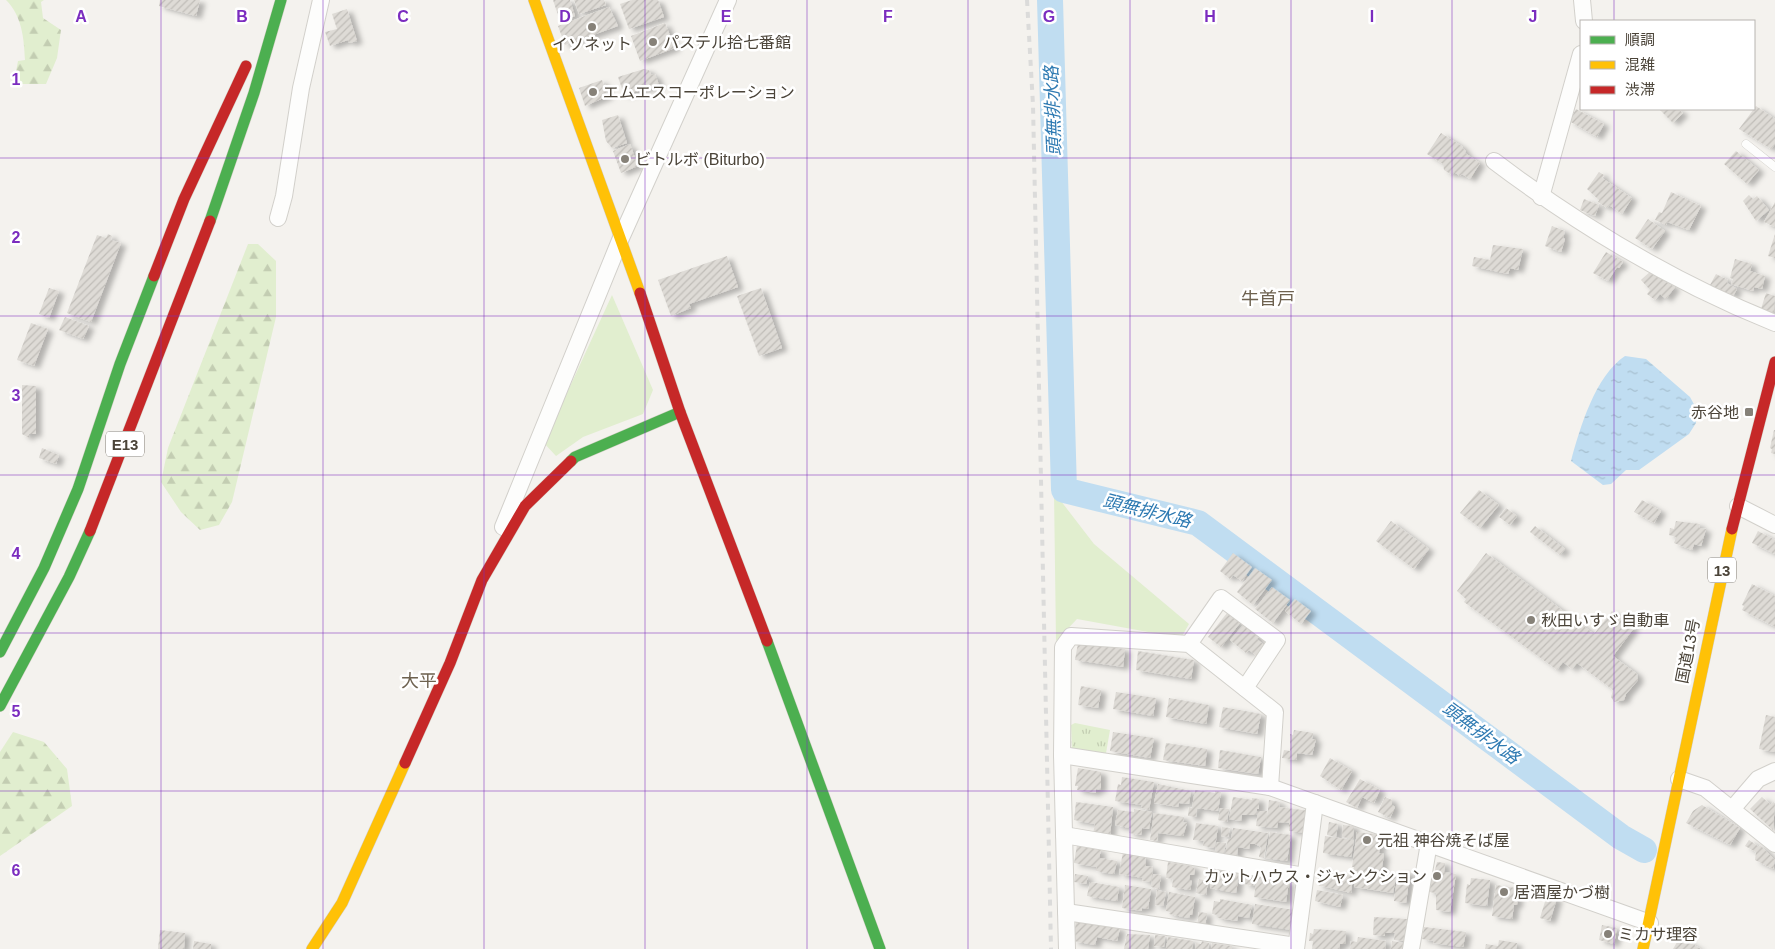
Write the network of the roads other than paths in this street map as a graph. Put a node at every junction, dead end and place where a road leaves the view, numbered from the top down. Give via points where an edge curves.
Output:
1 (281, 0) edge
2 (321, 0) edge
3 (534, 0) edge
4 (728, 0) edge
5 (1582, 0) edge
6 (1584, 20) edge
7 (249, 58) dead end
8 (1580, 58) edge
9 (1746, 144) dead end
10 (1494, 161) dead end
11 (1775, 167) edge
12 (1541, 197) junction
13 (278, 218) dead end
14 (621, 238) junction
15 (1775, 323) edge
16 (1775, 362) edge
17 (680, 412) junction
18 (1738, 506) junction
19 (1775, 525) edge
20 (482, 580) junction
21 (1189, 644) junction
22 (0, 652) edge
23 (1245, 688) junction
24 (0, 706) edge
25 (1062, 754) junction
26 (1775, 772) edge
27 (1679, 779) junction
28 (1270, 787) junction
29 (1315, 802) junction
30 (1733, 808) junction
31 (1064, 834) junction
32 (1429, 843) junction
33 (1775, 844) edge
34 (1305, 876) junction
35 (1066, 912) junction
36 (1650, 923) junction
37 (1296, 948) edge
38 (312, 949) edge
39 (880, 949) edge
40 (1067, 949) edge
41 (1411, 949) edge
42 (1643, 949) edge

1 - 24 main road, E13 via 216,205 103,501 69,577
2 - 13 street via 301,88
3 - 14 main road
4 - 14 street
5 - 6 street
7 - 22 main road, E13 via 184,199 120,364 78,489 44,568
8 - 12 street
9 - 11 lane
10 - 12 street
12 - 15 street via 1722,302
14 - 17 main road
14 - 20 street
16 - 18 main road, 国道13号 / 13
17 - 20 main road via 575,457 525,506
17 - 39 main road
18 - 19 street
18 - 27 main road, 国道13号 / 13
20 - 38 main road via 450,663 342,903
21 - 23 street
21 - 23 street via 1221,598 1277,640
21 - 25 street via 1071,636 1063,647
23 - 28 street via 1275,712
25 - 28 street
25 - 31 street
26 - 30 street via 1758,779
27 - 30 street via 1705,788
27 - 36 main road, 国道13号 / 13
28 - 29 street
29 - 32 street
29 - 34 street
30 - 33 street
31 - 34 street
31 - 35 street
32 - 36 street
32 - 41 street
34 - 37 street
35 - 37 street
35 - 40 street
36 - 42 main road, 国道13号 / 13

